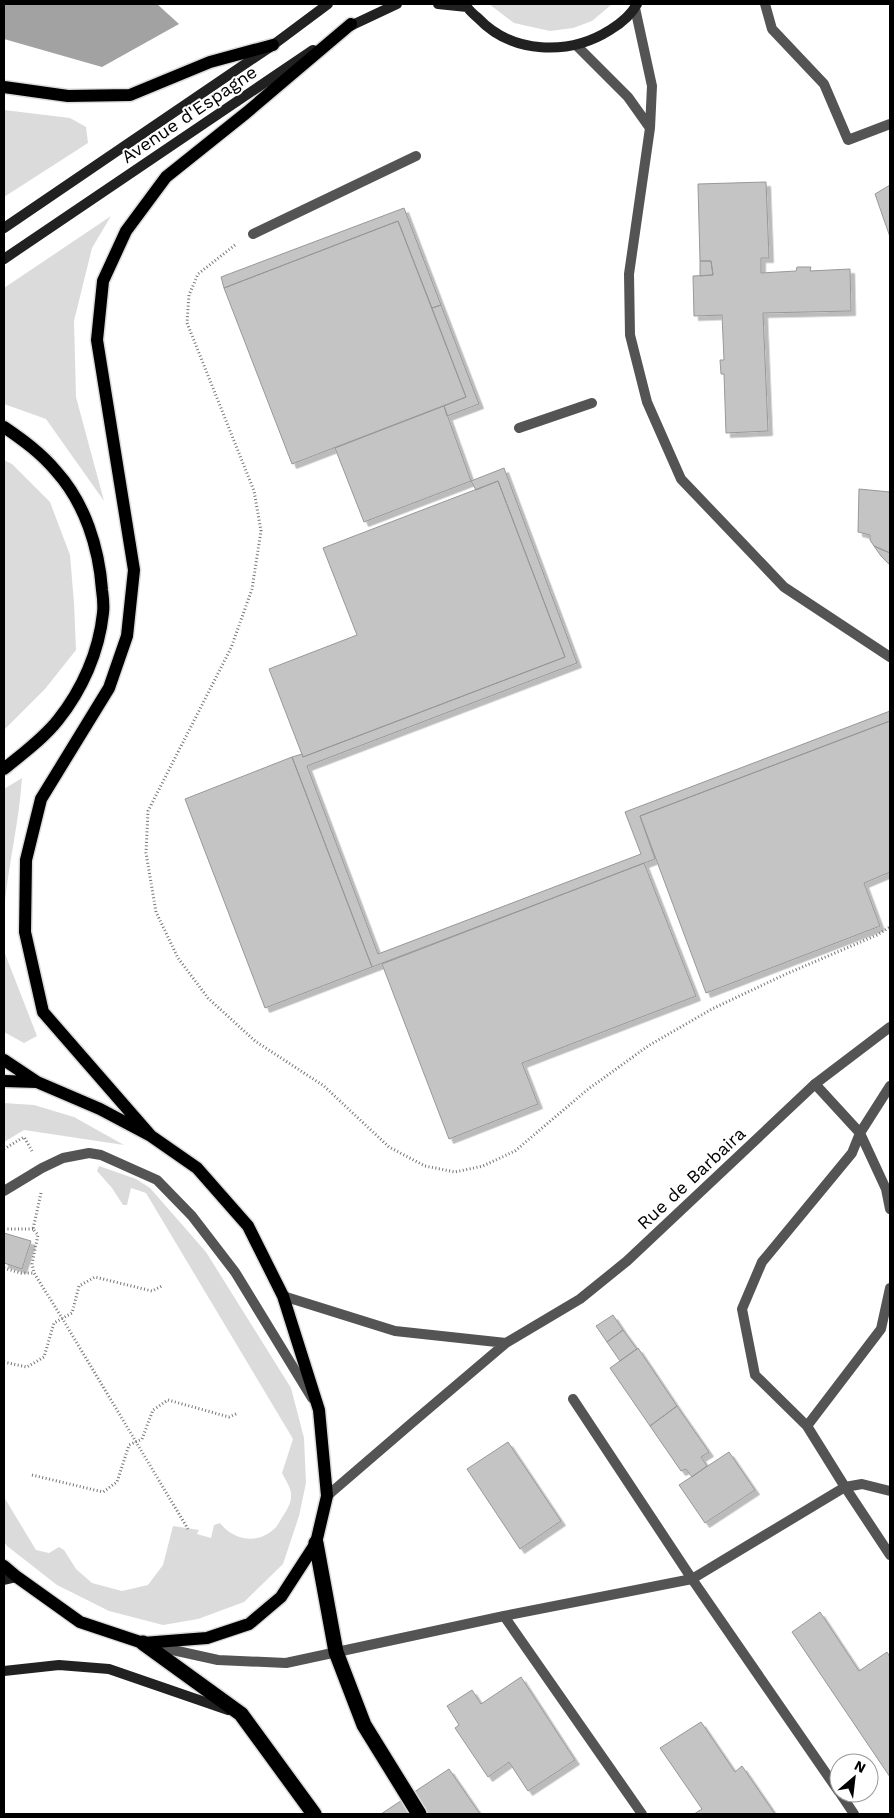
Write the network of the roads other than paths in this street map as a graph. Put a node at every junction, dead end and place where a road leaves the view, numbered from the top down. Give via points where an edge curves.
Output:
1 (328, 4) edge
2 (397, 4) edge
3 (438, 4) edge
4 (765, 4) edge
5 (466, 6) edge
6 (636, 6) edge
7 (351, 24) junction
8 (273, 45) junction
9 (576, 45) junction
10 (4, 87) edge
11 (890, 124) edge
12 (650, 128) junction
13 (416, 156) dead end
14 (4, 228) edge
15 (253, 234) road end
16 (4, 259) edge
17 (592, 403) dead end
18 (4, 427) edge
19 (519, 428) dead end
20 (890, 657) edge
21 (4, 768) edge
22 (890, 1027) edge
23 (4, 1060) edge
24 (4, 1081) edge
25 (37, 1082) junction
26 (814, 1084) junction
27 (890, 1086) edge
28 (860, 1132) junction
29 (151, 1136) junction
30 (4, 1191) edge
31 (890, 1209) edge
32 (890, 1288) edge
33 (283, 1296) junction
34 (506, 1343) junction
35 (573, 1399) dead end
36 (319, 1410) junction
37 (807, 1426) junction
38 (844, 1487) junction
39 (890, 1491) edge
40 (327, 1496) junction
41 (316, 1543) junction
42 (890, 1555) edge
43 (4, 1566) edge
44 (692, 1578) junction
45 (10, 1579) edge
46 (504, 1616) junction
47 (143, 1643) junction
48 (336, 1652) junction
49 (4, 1671) edge
50 (242, 1714) junction
51 (829, 1777) edge
52 (846, 1803) edge
53 (314, 1814) edge
54 (418, 1814) edge
55 (642, 1814) edge
56 (854, 1814) edge

1 - 8 main road, Avenue d'Espagne
2 - 7 main road, Avenue d'Espagne
3 - 5 main road
4 - 11 street via 772,29 824,84 848,140
5 - 9 main road via 484,26 506,39 545,48
6 - 9 main road via 607,32
6 - 12 street via 652,86
7 - 16 main road, Avenue d'Espagne
7 - 29 main road via 166,177 126,231 103,281 97,340 134,570 127,636 110,688 41,799 26,860 25,932 43,1012
8 - 10 main road via 210,62 130,95 68,96
8 - 14 main road, Avenue d'Espagne
9 - 12 street via 628,97
12 - 20 street via 629,274 630,335 646,402 681,479 784,587
13 - 15 street
17 - 19 street
18 - 21 main road via 30,445 57,472 79,505 93,537 101,572 104,612 96,648 82,683 57,721
22 - 26 street, Rue de Barbaira
23 - 25 main road
24 - 25 main road
25 - 29 main road via 100,1109
26 - 28 street
26 - 34 street, Rue de Barbaira via 627,1261 580,1299
27 - 28 street
28 - 31 street via 886,1189
28 - 37 street via 852,1153 762,1262 742,1310 755,1375
29 - 33 main road via 197,1168 248,1226
30 - 36 street via 63,1158 89,1153 101,1155 157,1180 192,1216 235,1272
32 - 37 street via 881,1329
33 - 34 street via 395,1331
33 - 36 main road
34 - 40 street, Rue de Barbaira
35 - 44 street
36 - 40 main road
37 - 38 street
38 - 39 street via 862,1484
38 - 42 street
38 - 44 street
40 - 41 main road
41 - 47 main road via 281,1597 249,1624 206,1638
41 - 48 highway
43 - 45 main road
44 - 46 street
44 - 51 street
45 - 47 main road via 80,1622
46 - 48 street
46 - 55 street
47 - 48 street via 218,1660 286,1663
47 - 50 highway
48 - 54 highway via 364,1726
49 - 50 main road via 59,1665 109,1669
50 - 53 highway
52 - 56 street

